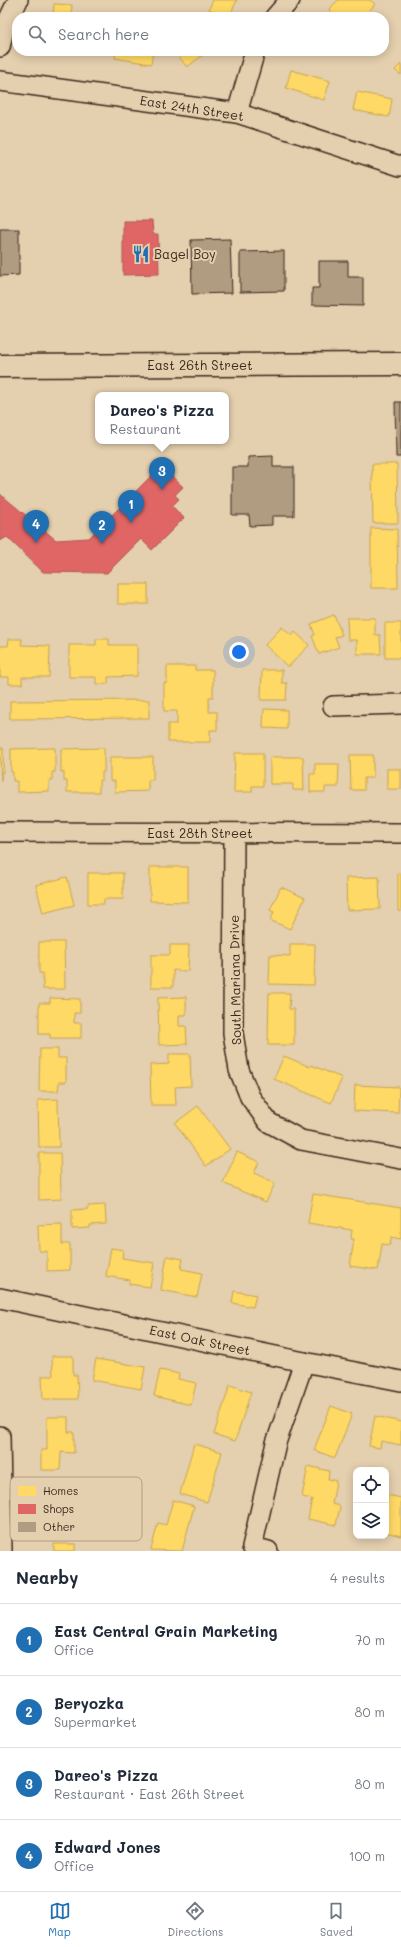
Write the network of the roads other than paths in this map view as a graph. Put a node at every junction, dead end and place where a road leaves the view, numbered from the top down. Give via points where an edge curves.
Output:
1 (18, 0) edge
2 (290, 0) edge
3 (12, 12) edge
4 (12, 12) edge
5 (279, 12) edge
6 (0, 47) edge
7 (254, 56) edge
8 (0, 81) edge
9 (237, 113) junction
10 (401, 166) edge
11 (401, 364) edge
12 (0, 366) edge
13 (401, 704) edge
14 (333, 706) dead end
15 (0, 832) edge
16 (401, 833) edge
17 (234, 834) junction
18 (401, 1160) edge
19 (0, 1298) edge
20 (304, 1362) junction
21 (401, 1381) edge
22 (0, 1436) edge
23 (2, 1551) edge
24 (268, 1551) edge

1 - 3 street
2 - 5 street
4 - 6 street via 4,29
7 - 9 street
8 - 9 street, East 24th Street
9 - 10 street, East 24th Street
11 - 12 main road, East 26th Street
13 - 14 street
15 - 17 street, East 28th Street
16 - 17 street, East 28th Street
17 - 18 street, South Mariana Drive via 234,1033 239,1070 250,1097 268,1122 301,1140
19 - 20 street, East Oak Street
20 - 21 street, East Oak Street
20 - 24 street via 276,1443 252,1547
22 - 23 street

